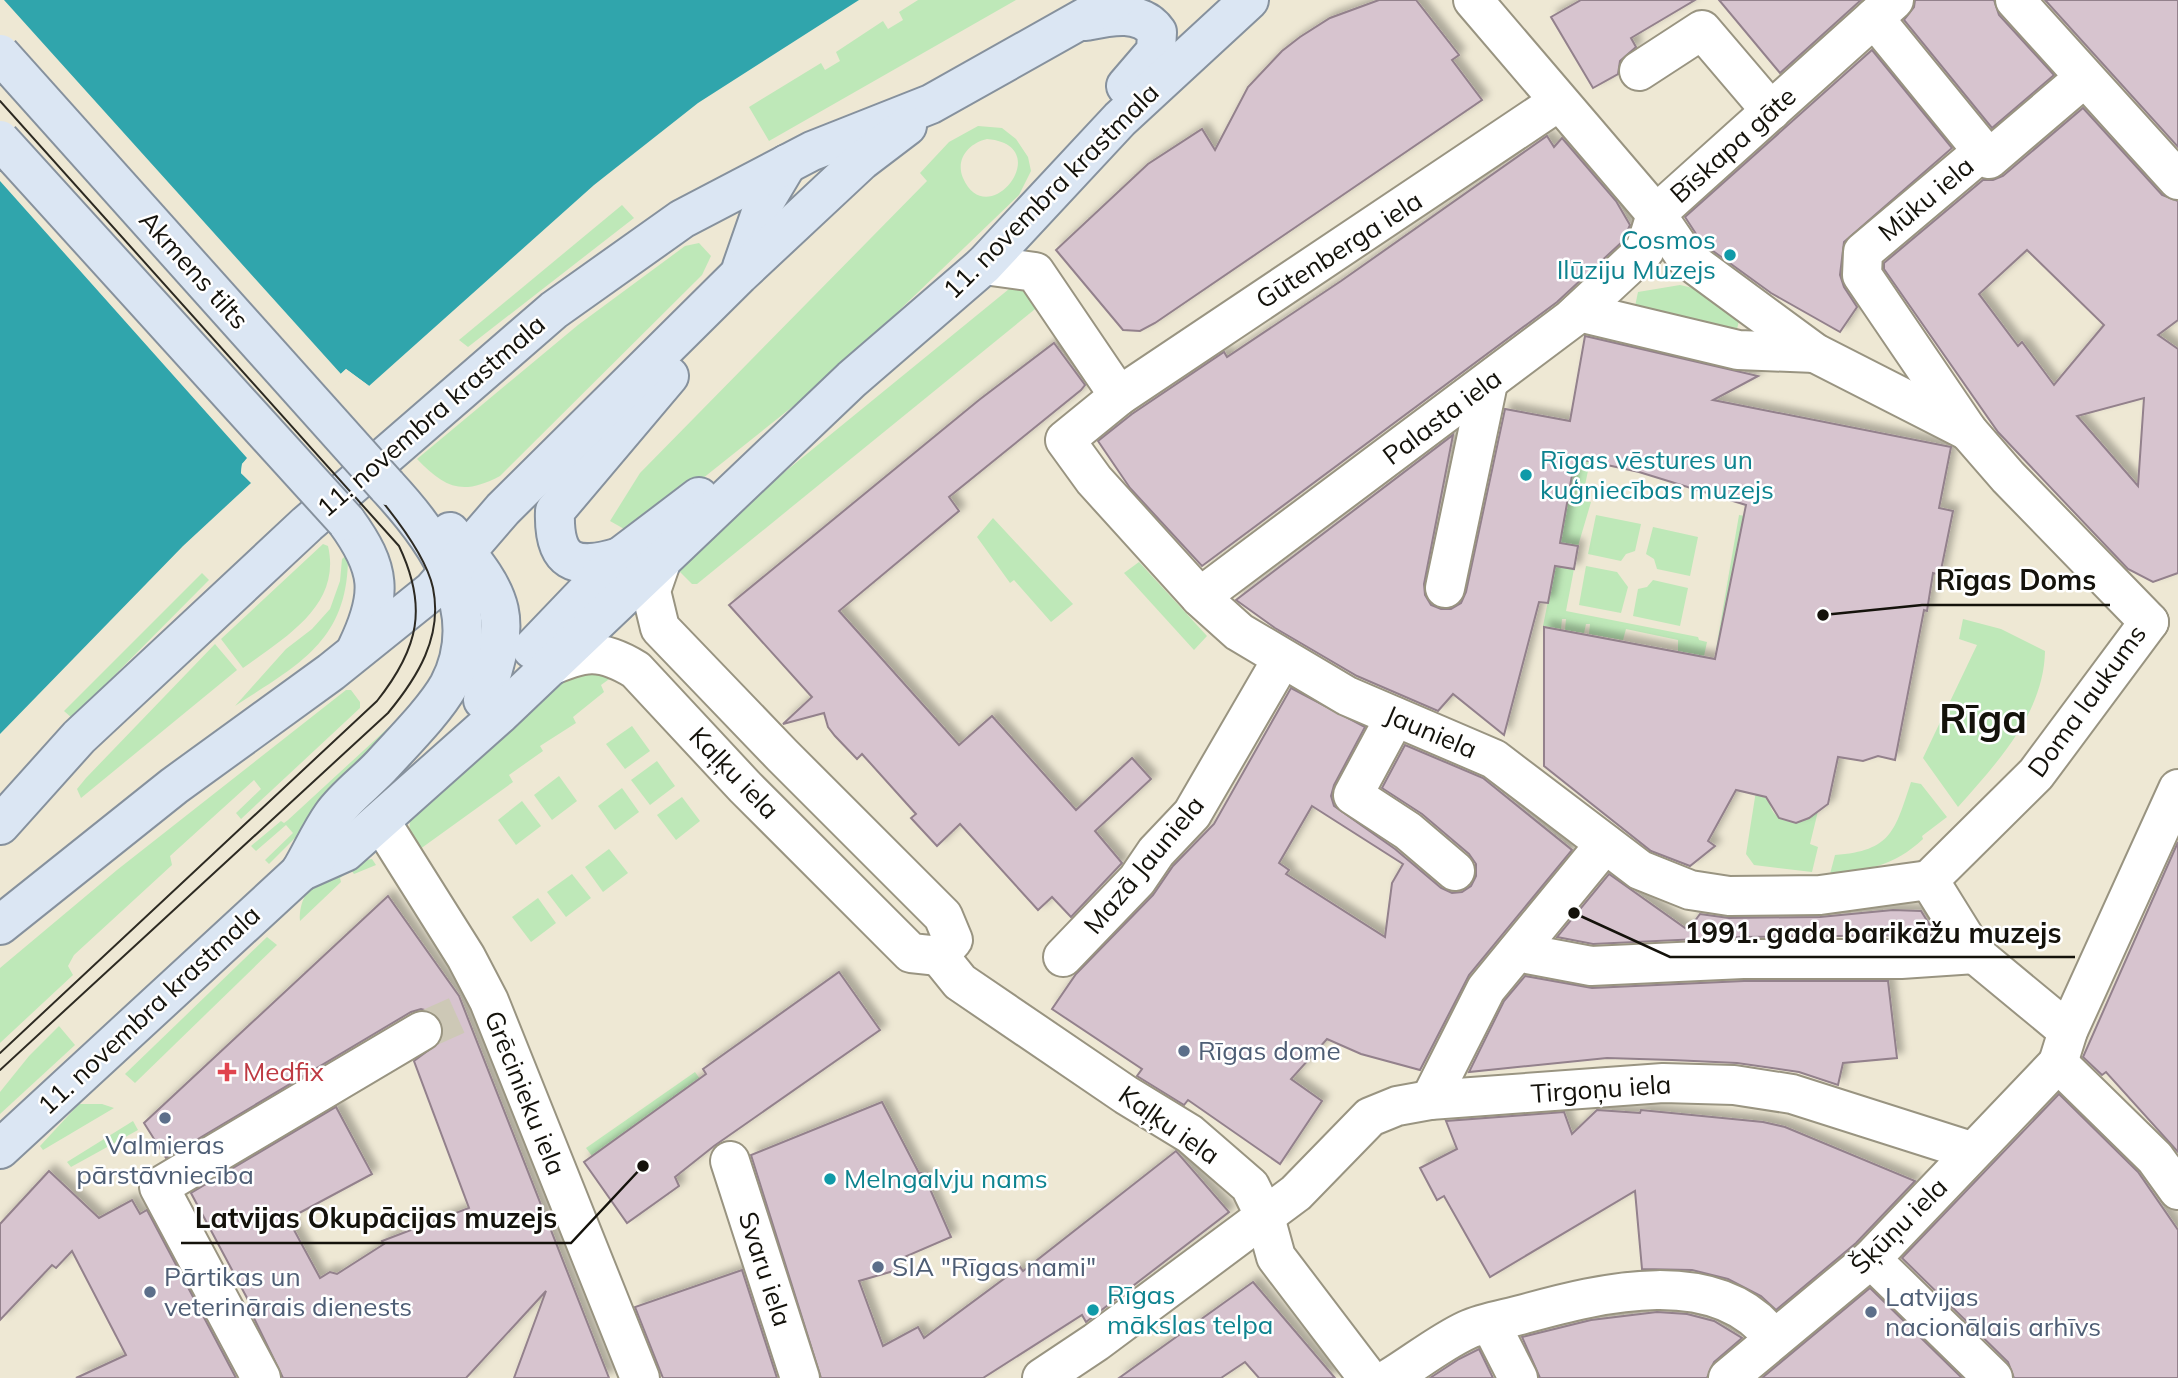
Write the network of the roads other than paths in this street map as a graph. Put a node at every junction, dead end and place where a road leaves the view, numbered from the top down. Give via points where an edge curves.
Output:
1 (1116, 0) edge
2 (1249, 0) edge
3 (2015, 0) edge
4 (1489, 5) edge
5 (1884, 9) edge
6 (1074, 23) junction
7 (0, 54) edge
8 (1639, 71) dead end
9 (2084, 78) junction
10 (1558, 103) junction
11 (931, 104) junction
12 (1771, 111) junction
13 (893, 139) junction
14 (0, 140) edge
15 (1983, 151) junction
16 (787, 164) junction
17 (2178, 180) edge
18 (1038, 205) junction
19 (1656, 214) junction
20 (984, 265) junction
21 (739, 275) junction
22 (1872, 290) joint
23 (1579, 312) junction
24 (1815, 353) junction
25 (852, 379) junction
26 (1488, 383) junction
27 (1119, 396) junction
28 (1968, 431) junction
29 (402, 495) junction
30 (503, 509) junction
31 (620, 557) junction
32 (458, 562) junction
33 (660, 565) junction
34 (1445, 588) dead end
35 (1200, 597) junction
36 (2164, 618) edge
37 (357, 648) junction
38 (1282, 659) junction
39 (546, 668) junction
40 (483, 700) junction
41 (1395, 717) junction
42 (2178, 789) edge
43 (381, 822) junction
44 (0, 825) edge
45 (1605, 844) junction
46 (1455, 871) dead end
47 (300, 872) junction
48 (1929, 880) junction
49 (0, 925) edge
50 (1517, 952) junction
51 (1975, 954) junction
52 (939, 956) junction
53 (1063, 957) dead end
54 (422, 1031) tunnel mouth
55 (2063, 1047) junction
56 (1430, 1100) junction
57 (2, 1146) edge
58 (1972, 1151) junction
59 (730, 1161) dead end
60 (2178, 1190) edge
61 (1265, 1217) junction
62 (1871, 1259) junction
63 (1490, 1323) junction
64 (1774, 1339) junction
65 (261, 1378) edge
66 (640, 1378) edge
67 (800, 1378) edge
68 (1042, 1378) edge
69 (1368, 1378) edge
70 (1391, 1378) edge
71 (1518, 1378) edge
72 (1728, 1378) edge
73 (1993, 1378) edge

1 - 6 main road, 11. novembra krastmala
2 - 18 main road, 11. novembra krastmala via 1120,119
3 - 9 street
4 - 10 street, Bīskapa gāte
5 - 12 street, Bīskapa gāte
5 - 15 street
6 - 11 main road, 11. novembra krastmala
6 - 18 main road via 1114,16 1146,20 1157,32 1158,46 1081,136 1053,174
7 - 29 main road, Akmens tilts, bridge
8 - 12 street via 1702,30
9 - 15 street, Mūku iela via 1989,159
9 - 17 street
10 - 19 street, Bīskapa gāte
10 - 27 street, Gūtenberga iela
11 - 13 main road, 11. novembra krastmala
11 - 16 main road, 11. novembra krastmala
12 - 19 street, Bīskapa gāte
13 - 21 main road, 11. novembra krastmala via 861,161
13 - 31 main road via 863,183 656,389 560,503 554,534 561,552 574,562 592,566
14 - 37 main road, 11. novembra krastmala, bridge via 346,521 367,550 376,583 372,617
15 - 22 street, Mūku iela via 1863,252 1862,275
16 - 21 main road via 765,201
16 - 44 main road, 11. novembra krastmala via 682,219 554,310 288,542 79,737
18 - 20 main road, 11. novembra krastmala
19 - 23 street, Palasta iela via 1646,250
19 - 24 street via 1686,258
20 - 25 main road, 11. novembra krastmala
20 - 27 street via 1035,272
21 - 30 main road, 11. novembra krastmala
22 - 28 street, Doma laukums
23 - 24 street via 1738,350
23 - 26 street, Palasta iela
24 - 28 street
25 - 31 main road, 11. novembra krastmala
25 - 33 main road, 11. novembra krastmala
26 - 34 street
26 - 35 street, Palasta iela
27 - 35 street, Jauniela via 1065,440 1094,480
28 - 36 street, Doma laukums via 2008,477
29 - 30 main road, 11. novembra krastmala via 456,518 476,518
29 - 32 main road, 11. novembra krastmala via 439,551
30 - 32 main road, 11. novembra krastmala
31 - 40 main road, 11. novembra krastmala
32 - 37 main road, 11. novembra krastmala via 433,590
32 - 40 main road via 477,564 502,620 499,654
32 - 47 main road, 11. novembra krastmala via 455,582 463,617 460,652 448,685 382,766 332,816
33 - 39 main road, 11. novembra krastmala
33 - 52 street, Kaļķu iela via 651,591 660,628 943,916 953,940
35 - 38 street, Jauniela via 1239,632
36 - 48 street, Doma laukums via 2036,774
37 - 49 main road, 11. novembra krastmala
38 - 41 street, Jauniela
38 - 53 street, Mazā Jauniela via 1192,814
39 - 43 main road, 11. novembra krastmala
39 - 52 street, Kaļķu iela via 577,654 614,657 636,670 911,953
40 - 47 main road, 11. novembra krastmala
41 - 45 street, Jauniela via 1494,759
41 - 46 street via 1353,795 1408,831
42 - 55 street
43 - 47 main road, 11. novembra krastmala via 345,852
43 - 66 street, Grēcinieku iela via 466,957 475,1008
45 - 48 street, Jauniela via 1640,870 1690,890 1729,896 1820,895
45 - 50 street
47 - 57 main road, 11. novembra krastmala
48 - 51 street
50 - 51 street via 1591,966
50 - 56 street via 1486,989
51 - 55 street
52 - 61 street, Kaļķu iela via 960,982 1190,1134 1250,1186
54 - 65 street via 159,1187
55 - 58 street, Šķūņu iela
55 - 60 street
56 - 58 street, Tirgoņu iela via 1663,1083 1734,1085 1793,1094
56 - 61 street, Tirgoņu iela via 1370,1117 1296,1193
58 - 62 street, Šķūņu iela
59 - 67 street, Svaru iela
61 - 68 street, Tirgoņu iela
61 - 69 street, Kaļķu iela via 1276,1257
62 - 64 street, Šķūņu iela
62 - 73 street
63 - 64 street via 1596,1296 1679,1291 1732,1306 1764,1325
63 - 70 street via 1468,1329
63 - 71 street
64 - 72 street, Šķūņu iela

